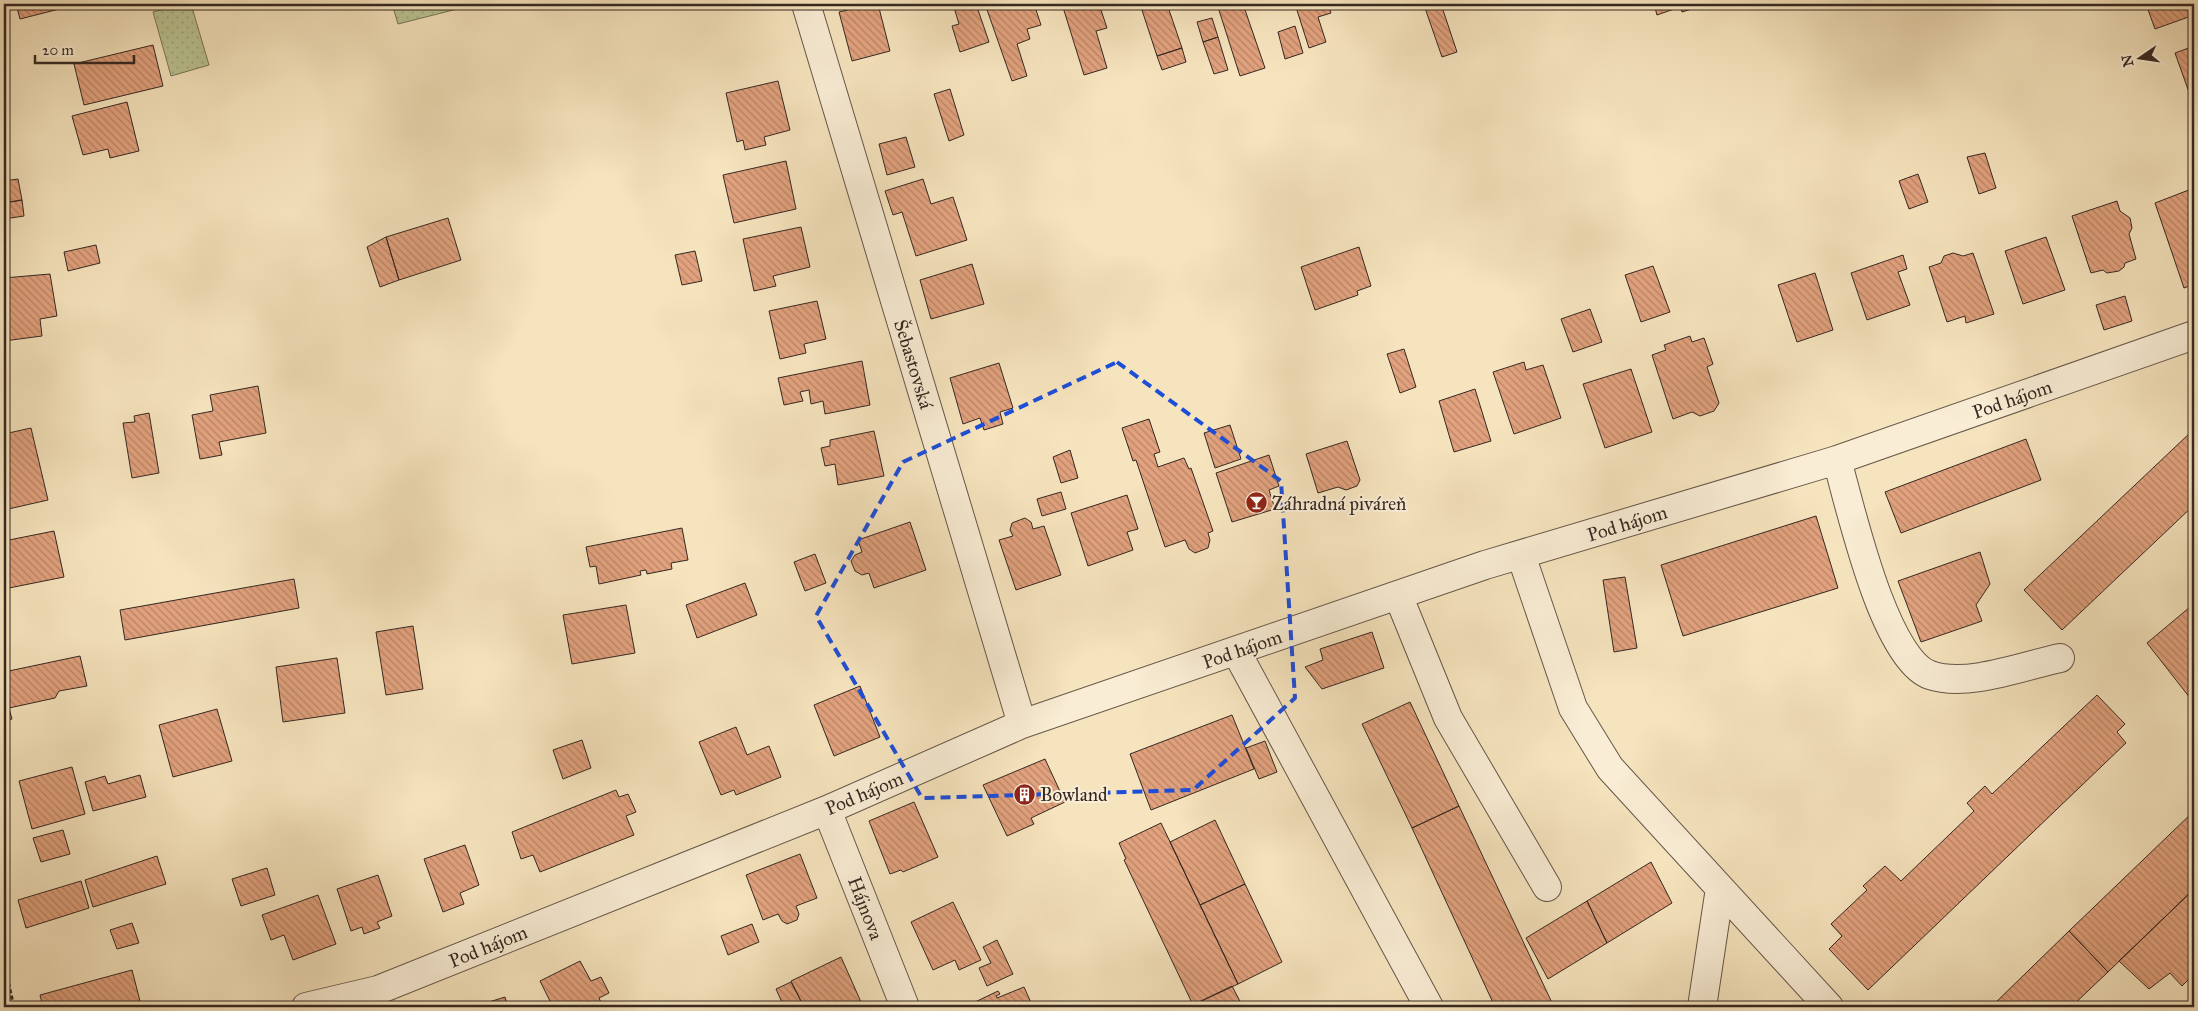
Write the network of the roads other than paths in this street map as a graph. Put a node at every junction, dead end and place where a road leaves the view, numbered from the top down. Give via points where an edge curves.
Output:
1 (806, 4) edge
2 (2194, 335) edge
3 (1837, 460) junction
4 (1521, 555) junction
5 (1398, 595) junction
6 (1236, 651) junction
7 (2060, 658) dead end
8 (1022, 724) junction
9 (827, 810) junction
10 (1547, 887) dead end
11 (1720, 888) junction
12 (1705, 1005) edge
13 (306, 1007) edge
14 (905, 1007) edge
15 (1429, 1007) edge
16 (1829, 1007) edge

1 - 8 street, Šebastovská
2 - 3 street, Pod hájom
3 - 4 street, Pod hájom
3 - 7 street via 1873,588 1904,655 1929,675 1963,680
4 - 5 street, Pod hájom
4 - 11 street via 1574,708 1610,768
5 - 6 street, Pod hájom
5 - 10 street via 1448,718
6 - 8 street, Pod hájom
6 - 15 street
8 - 9 street, Pod hájom
9 - 13 street, Pod hájom via 378,990
9 - 14 street, Hájnova
11 - 12 street
11 - 16 street

